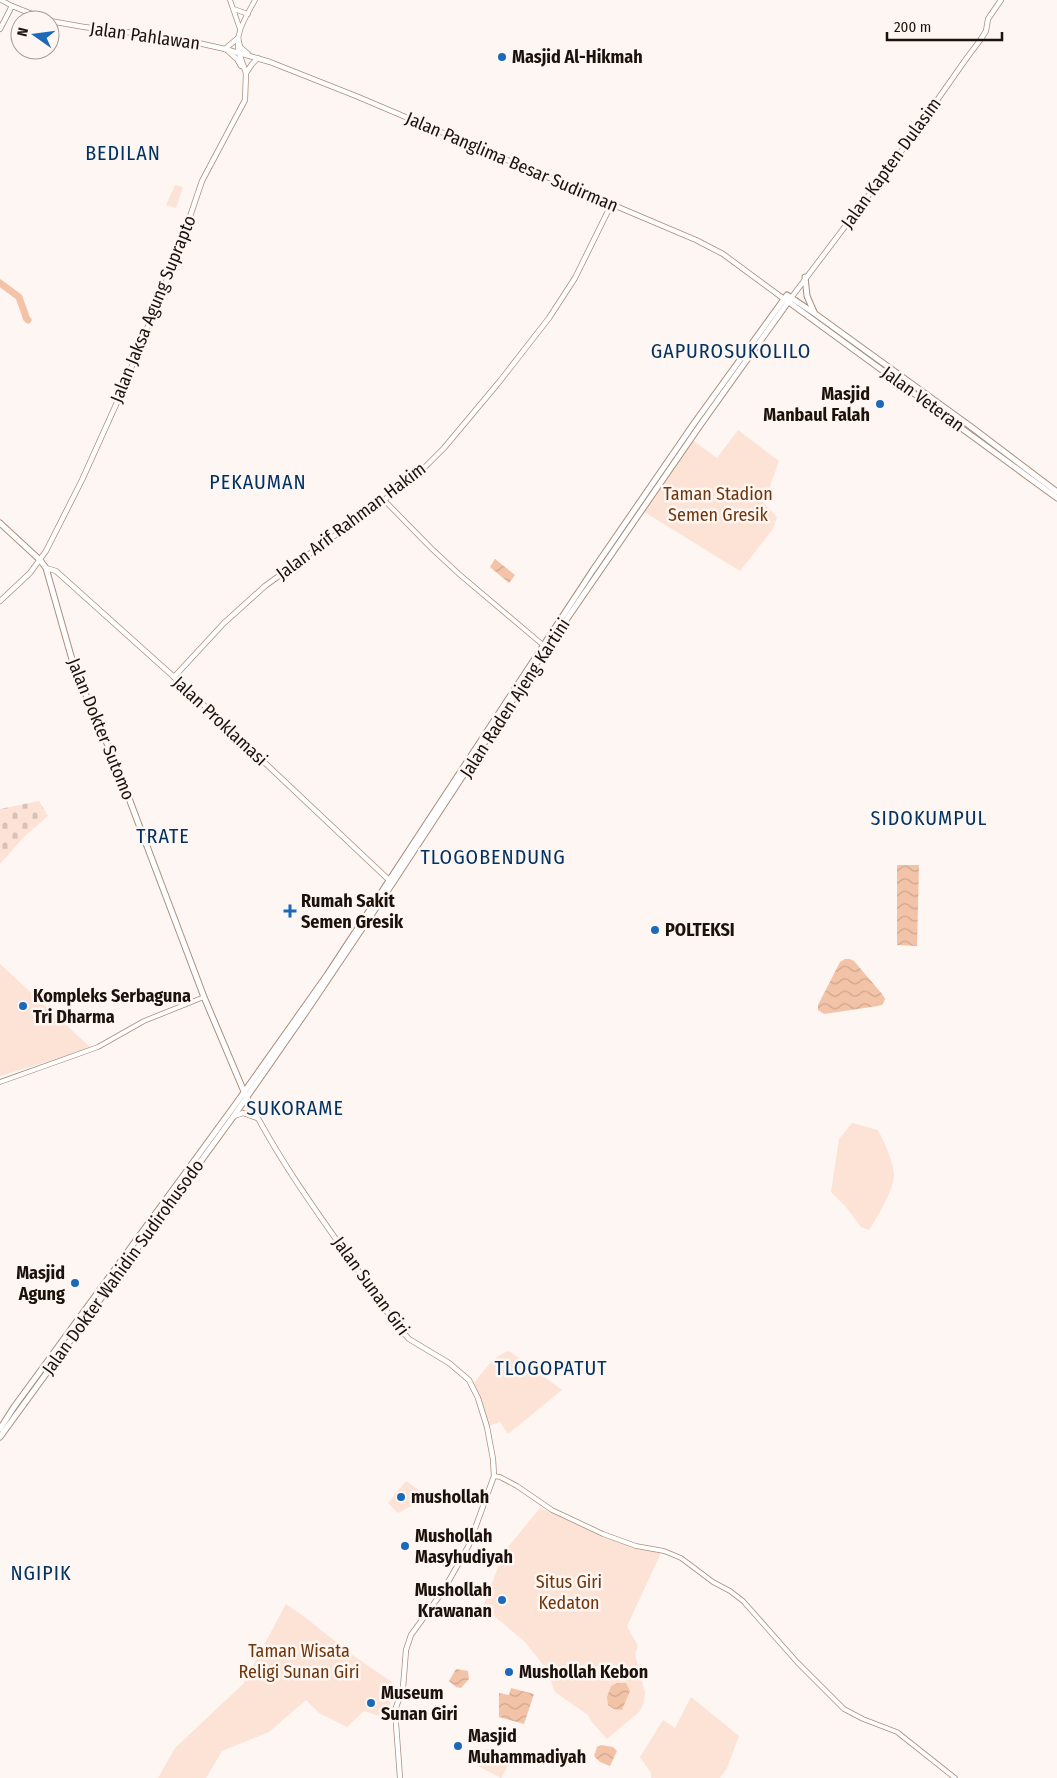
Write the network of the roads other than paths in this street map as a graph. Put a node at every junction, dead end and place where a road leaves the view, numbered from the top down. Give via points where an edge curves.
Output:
1 (1, 0) edge
2 (230, 0) edge
3 (255, 0) edge
4 (1001, 0) edge
5 (12, 6) junction
6 (22, 10) edge
7 (234, 10) junction
8 (248, 14) junction
9 (60, 23) edge
10 (0, 29) edge
11 (240, 29) junction
12 (238, 38) junction
13 (225, 49) junction
14 (240, 53) junction
15 (258, 58) junction
16 (246, 73) junction
17 (612, 203) junction
18 (805, 277) junction
19 (788, 297) junction
20 (814, 312) junction
21 (1011, 461) junction
22 (1057, 492) edge
23 (1057, 498) edge
24 (384, 500) junction
25 (0, 522) edge
26 (40, 560) junction
27 (46, 568) junction
28 (0, 601) edge
29 (543, 645) junction
30 (535, 662) junction
31 (529, 670) junction
32 (174, 677) junction
33 (390, 881) junction
34 (316, 993) junction
35 (204, 997) junction
36 (0, 1082) edge
37 (245, 1095) junction
38 (233, 1117) junction
39 (258, 1119) junction
40 (114, 1275) junction
41 (0, 1429) edge
42 (0, 1437) edge
43 (494, 1476) junction
44 (400, 1778) edge
45 (955, 1778) edge

1 - 5 street, Jalan Pahlawan
2 - 7 street
3 - 8 street
4 - 18 main road, Jalan Kapten Dulasim via 988,19 986,31 898,157
5 - 6 main road, Jalan Pahlawan
5 - 10 main road
7 - 8 street
7 - 11 street
8 - 11 street
9 - 13 main road, Jalan Pahlawan via 176,38
11 - 12 street
12 - 13 main road
12 - 14 street
12 - 15 main road via 242,51
13 - 14 main road, Jalan Pahlawan
13 - 16 main road
14 - 15 main road, Jalan Panglima Besar Sudirman
14 - 16 main road, Jalan Jaksa Agung Suprapto
15 - 16 main road
15 - 17 main road, Jalan Panglima Besar Sudirman
16 - 26 main road, Jalan Jaksa Agung Suprapto via 245,100 204,176 173,266 119,398 63,519
17 - 19 main road, Jalan Panglima Besar Sudirman via 723,254 774,291
17 - 24 main road, Jalan Arif Rahman Hakim via 576,278 550,318 444,448
18 - 19 main road, Jalan Kapten Dulasim
18 - 20 highway via 807,296
19 - 20 highway, Jalan Veteran
19 - 21 highway, Jalan Veteran
19 - 29 highway, Jalan Raden Ajeng Kartini
19 - 30 highway, Jalan Raden Ajeng Kartini
20 - 21 highway, Jalan Veteran
21 - 22 highway, Jalan Veteran
21 - 23 highway, Jalan Veteran
24 - 29 street via 470,585
24 - 32 main road, Jalan Arif Rahman Hakim via 265,586 224,623
25 - 26 highway, Jalan Dokter Sutomo
26 - 27 highway, Jalan Dokter Sutomo
26 - 28 main road, Jalan Jaksa Agung Suprapto
27 - 32 main road, Jalan Proklamasi via 56,571
27 - 35 highway, Jalan Dokter Sutomo via 75,670 116,764
29 - 30 highway, Jalan Raden Ajeng Kartini
30 - 31 highway, Jalan Raden Ajeng Kartini
31 - 33 highway, Jalan Raden Ajeng Kartini
31 - 34 highway, Jalan Raden Ajeng Kartini via 392,884
32 - 33 main road, Jalan Proklamasi
33 - 34 highway, Jalan Raden Ajeng Kartini
34 - 37 highway, Jalan Raden Ajeng Kartini
35 - 36 street via 144,1021 98,1047
35 - 37 highway, Jalan Dokter Sutomo
37 - 38 highway, Jalan Dokter Wahidin Sudirohusodo
37 - 39 main road, Jalan Sunan Giri
37 - 40 highway, Jalan Dokter Wahidin Sudirohusodo
38 - 39 main road via 243,1113
38 - 40 highway, Jalan Dokter Wahidin Sudirohusodo
39 - 43 main road, Jalan Sunan Giri via 299,1185 402,1333 450,1362 469,1380 487,1428
40 - 41 highway, Jalan Dokter Wahidin Sudirohusodo
40 - 42 highway, Jalan Dokter Wahidin Sudirohusodo
43 - 44 main road, Jalan Sunan Giri via 469,1545 443,1591 411,1635 406,1650 403,1688 395,1710
43 - 45 street via 500,1476 552,1510 603,1534 680,1558 743,1602 844,1709 897,1732

